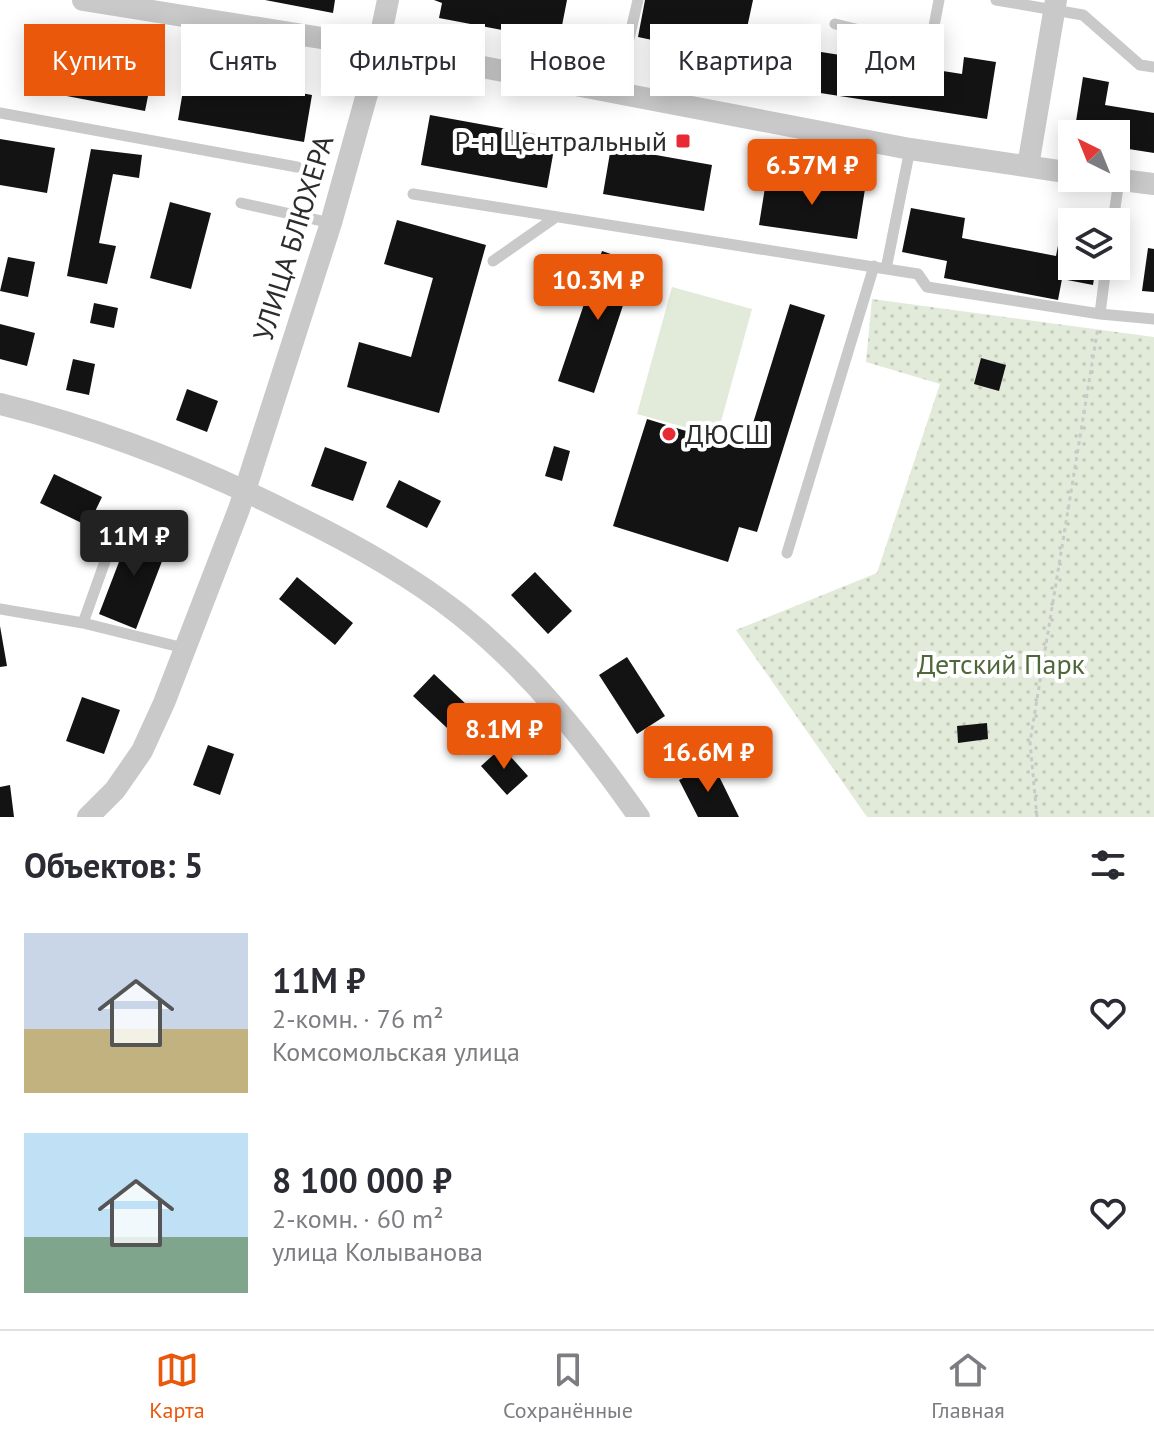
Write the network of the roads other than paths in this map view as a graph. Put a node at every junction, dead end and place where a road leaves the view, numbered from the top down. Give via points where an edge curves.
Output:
1 (83, 0) edge
2 (388, 0) edge
3 (638, 0) edge
4 (939, 0) edge
5 (996, 0) edge
6 (1055, 5) edge
7 (149, 6) edge
8 (383, 24) edge
9 (632, 24) edge
10 (835, 24) dead end
11 (321, 37) edge
12 (1154, 67) edge
13 (365, 96) edge
14 (627, 96) edge
15 (0, 113) edge
16 (910, 149) junction
17 (1028, 166) junction
18 (297, 167) dead end
19 (1058, 171) edge
20 (1130, 181) edge
21 (1154, 184) edge
22 (413, 194) dead end
23 (241, 203) dead end
24 (556, 217) junction
25 (331, 223) junction
26 (493, 261) dead end
27 (874, 266) junction
28 (886, 269) junction
29 (1104, 280) edge
30 (1100, 314) junction
31 (1154, 319) edge
32 (0, 404) edge
33 (246, 491) junction
34 (113, 539) dead end
35 (787, 553) dead end
36 (0, 609) edge
37 (83, 623) junction
38 (184, 648) junction
39 (88, 817) edge
40 (639, 817) edge

1 - 7 street
2 - 8 street, УЛИЦА БЛЮХЕРА
3 - 9 lane
4 - 10 lane via 930,47
5 - 6 lane
6 - 12 lane via 1083,15 1140,65
6 - 17 street
7 - 11 street
13 - 25 street, УЛИЦА БЛЮХЕРА
14 - 16 street
15 - 18 lane
16 - 17 street
16 - 28 lane
17 - 19 street
20 - 21 street
22 - 24 lane
23 - 25 lane
24 - 26 lane
24 - 27 lane
25 - 33 street, УЛИЦА БЛЮХЕРА
27 - 28 lane
27 - 35 lane
28 - 30 lane via 918,274 927,287
29 - 30 lane
30 - 31 lane
32 - 33 street via 145,449
33 - 38 street, УЛИЦА БЛЮХЕРА
33 - 40 street via 398,570 460,615 564,716
34 - 37 lane
36 - 37 lane
37 - 38 lane
38 - 39 street, УЛИЦА БЛЮХЕРА via 142,751

